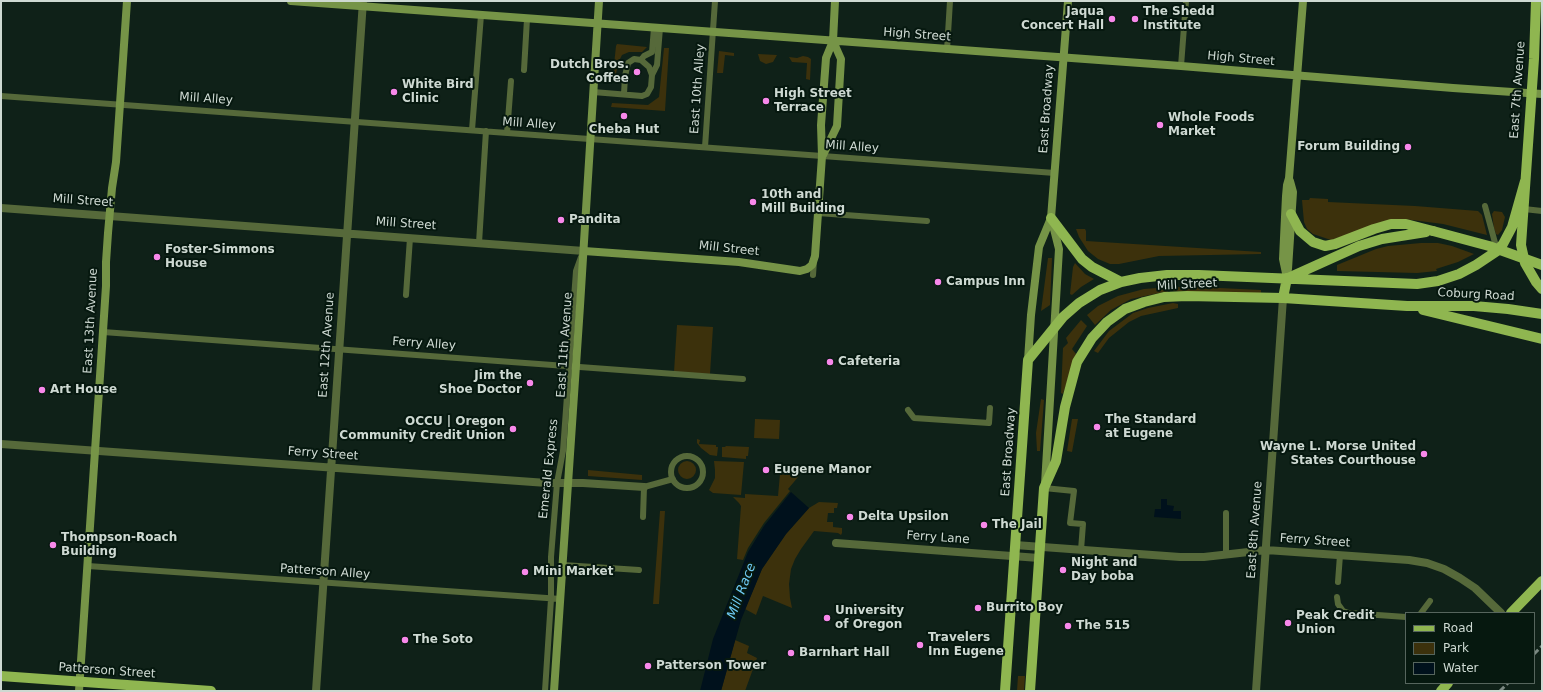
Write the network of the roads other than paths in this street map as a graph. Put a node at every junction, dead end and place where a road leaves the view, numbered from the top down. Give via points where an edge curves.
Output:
1 (127, 1) edge
2 (291, 1) edge
3 (599, 1) edge
4 (715, 1) edge
5 (835, 1) edge
6 (950, 1) edge
7 (1068, 1) edge
8 (1186, 1) edge
9 (1303, 1) edge
10 (1536, 1) edge
11 (363, 4) edge
12 (481, 15) junction
13 (528, 19) junction
14 (598, 24) junction
15 (657, 28) junction
16 (713, 32) junction
17 (832, 41) junction
18 (947, 50) junction
19 (1064, 58) junction
20 (641, 60) junction
21 (1182, 66) junction
22 (524, 70) dead end
23 (652, 75) junction
24 (1297, 76) junction
25 (510, 81) dead end
26 (593, 92) junction
27 (1537, 93) edge
28 (624, 94) junction
29 (1, 96) edge
30 (120, 104) junction
31 (355, 121) junction
32 (472, 130) junction
33 (486, 131) junction
34 (507, 133) junction
35 (590, 139) junction
36 (705, 147) junction
37 (822, 156) junction
38 (1056, 173) junction
39 (1289, 178) junction
40 (1525, 181) junction
41 (1485, 206) dead end
42 (1, 208) edge
43 (1524, 209) junction
44 (1542, 211) edge
45 (818, 213) junction
46 (1291, 214) junction
47 (109, 216) junction
48 (1051, 218) junction
49 (926, 221) dead end
50 (1434, 231) junction
51 (347, 233) junction
52 (410, 238) junction
53 (479, 243) junction
54 (584, 251) junction
55 (1497, 251) junction
56 (1542, 265) edge
57 (1287, 278) junction
58 (1121, 282) junction
59 (1542, 289) edge
60 (406, 295) dead end
61 (1282, 298) junction
62 (1407, 306) junction
63 (1542, 314) edge
64 (1055, 328) junction
65 (103, 332) junction
66 (1542, 339) edge
67 (339, 349) junction
68 (1028, 360) junction
69 (572, 366) junction
70 (743, 379) dead end
71 (990, 408) dead end
72 (908, 410) dead end
73 (1, 444) edge
74 (95, 450) junction
75 (331, 467) junction
76 (673, 479) junction
77 (557, 483) junction
78 (568, 484) junction
79 (644, 487) junction
80 (1044, 488) junction
81 (1226, 513) dead end
82 (643, 517) dead end
83 (836, 542) dead end
84 (1015, 545) junction
85 (1040, 546) junction
86 (1081, 550) junction
87 (1266, 550) junction
88 (1226, 554) junction
89 (1340, 555) junction
90 (1015, 556) junction
91 (1039, 558) junction
92 (563, 565) junction
93 (88, 566) junction
94 (639, 570) dead end
95 (1542, 580) edge
96 (1338, 582) dead end
97 (324, 583) junction
98 (1338, 597) dead end
99 (551, 599) junction
100 (561, 599) junction
101 (1430, 601) dead end
102 (1422, 612) edge
103 (1500, 612) edge
104 (1512, 612) edge
105 (1405, 617) edge
106 (1, 676) edge
107 (79, 687) edge
108 (210, 691) edge
109 (316, 691) edge
110 (545, 691) edge
111 (554, 691) edge
112 (1005, 691) edge
113 (1030, 691) edge
114 (1256, 691) edge

1 - 30 street, East 13th Avenue
2 - 11 street, High Street
3 - 14 street, East 11th Avenue
4 - 16 lane, East 10th Alley
5 - 17 street
6 - 18 lane
7 - 19 street, East Broadway
8 - 21 lane
9 - 24 street
10 - 27 main road, East 7th Avenue
11 - 12 street, High Street
11 - 31 street, East 12th Avenue
12 - 13 street, High Street
12 - 32 lane
13 - 14 street, High Street
13 - 22 lane
14 - 15 street, High Street
14 - 26 street, East 11th Avenue
15 - 16 street, High Street
15 - 20 lane via 652,52
15 - 23 lane via 657,65
16 - 17 street, High Street
16 - 36 lane, East 10th Alley
17 - 18 street, High Street
17 - 37 street via 826,58 821,125
17 - 37 street via 842,59 836,126
18 - 19 street, High Street
19 - 21 street, High Street
19 - 38 street, East Broadway
20 - 23 lane via 648,65
20 - 28 lane via 634,59 628,63
21 - 24 street, High Street
23 - 28 lane via 651,87 647,94
24 - 27 street, High Street
24 - 39 street
25 - 34 lane
26 - 28 lane
26 - 35 street, East 11th Avenue
27 - 40 main road, East 7th Avenue
29 - 30 lane, Mill Alley
30 - 31 lane, Mill Alley
30 - 47 street, East 13th Avenue
31 - 32 lane, Mill Alley
31 - 51 street, East 12th Avenue
32 - 33 lane, Mill Alley
33 - 34 lane, Mill Alley
33 - 53 lane
34 - 35 lane, Mill Alley
35 - 36 lane, Mill Alley
35 - 54 street, East 11th Avenue
36 - 37 lane, Mill Alley
37 - 38 lane, Mill Alley
37 - 45 street
38 - 48 street, East Broadway
39 - 46 street via 1293,192
39 - 57 street via 1283,259
40 - 43 main road
40 - 55 main road via 1512,227
41 - 55 lane
42 - 47 street, Mill Street
43 - 44 lane
43 - 59 main road via 1522,256
45 - 49 lane
45 - 54 street, Mill Street via 814,261 806,270 786,270 739,262
46 - 50 main road via 1300,231 1311,241 1325,246 1391,224 1406,224
46 - 57 street
47 - 51 street, Mill Street
47 - 65 street, East 13th Avenue
48 - 58 main road via 1082,259
48 - 64 street, East Broadway via 1059,249
48 - 68 street, East Broadway via 1039,247
50 - 56 main road, bridge via 1489,246
50 - 57 main road, Mill Street via 1404,234 1359,246
51 - 52 street, Mill Street
51 - 67 street, East 12th Avenue
52 - 53 street, Mill Street
52 - 60 lane
53 - 54 street, Mill Street
54 - 69 street, East 11th Avenue
55 - 57 main road via 1459,274 1417,284
57 - 58 main road, Mill Street via 1199,275 1140,278
57 - 61 main road
58 - 64 main road, Mill Street via 1100,290 1079,303
61 - 62 main road, Mill Street
61 - 80 main road, Mill Street via 1164,297 1125,310 1107,322 1092,338 1077,362 1065,407 1056,461
61 - 87 street, East 8th Avenue
62 - 63 main road, Coburg Road via 1474,306
62 - 66 main road
64 - 68 main road, Mill Street
64 - 80 street, East Broadway
65 - 67 lane, Ferry Alley
65 - 74 street, East 13th Avenue
67 - 69 lane, Ferry Alley
67 - 75 street, East 12th Avenue
68 - 84 main road, East Broadway
69 - 70 lane, Ferry Alley
69 - 77 lane, Emerald Express via 563,452
69 - 78 street, East 11th Avenue
71 - 72 lane via 989,423 914,418
73 - 74 street, Ferry Street
74 - 75 street, Ferry Street
74 - 93 street, East 13th Avenue
75 - 77 street, Ferry Street
75 - 97 street, East 12th Avenue
76 - 76 lane via 681,486 692,487 703,475 702,465 694,457 679,458 671,470
76 - 79 lane
77 - 78 street, Ferry Street
77 - 99 lane, Emerald Express via 551,557
78 - 79 street, Ferry Street
78 - 92 street, East 11th Avenue
79 - 82 lane
80 - 85 main road, East Broadway
80 - 86 lane via 1074,491 1070,523 1083,524
81 - 88 lane
83 - 90 street, Ferry Lane
84 - 85 street, Ferry Street
84 - 90 main road, East Broadway
85 - 86 street, Ferry Street
85 - 91 main road, East Broadway
86 - 88 street, Ferry Street via 1180,557
87 - 88 street, Ferry Street
87 - 89 street, Ferry Street
87 - 114 street, East 8th Avenue
89 - 96 lane
89 - 103 street, Ferry Street via 1409,560 1444,569 1475,588
90 - 91 street, Ferry Lane
90 - 112 main road, East Broadway
91 - 113 main road, East Broadway
92 - 94 lane
92 - 100 street, East 11th Avenue
93 - 97 lane, Patterson Alley
93 - 107 street, East 13th Avenue
95 - 104 main road
97 - 99 lane, Patterson Alley
97 - 109 street, East 12th Avenue
98 - 105 lane via 1338,604 1343,611 1349,613
99 - 100 lane, Patterson Alley
99 - 110 lane, Emerald Express
100 - 111 street, East 11th Avenue
101 - 102 lane
106 - 107 main road, Patterson Street
107 - 108 main road, Patterson Street

